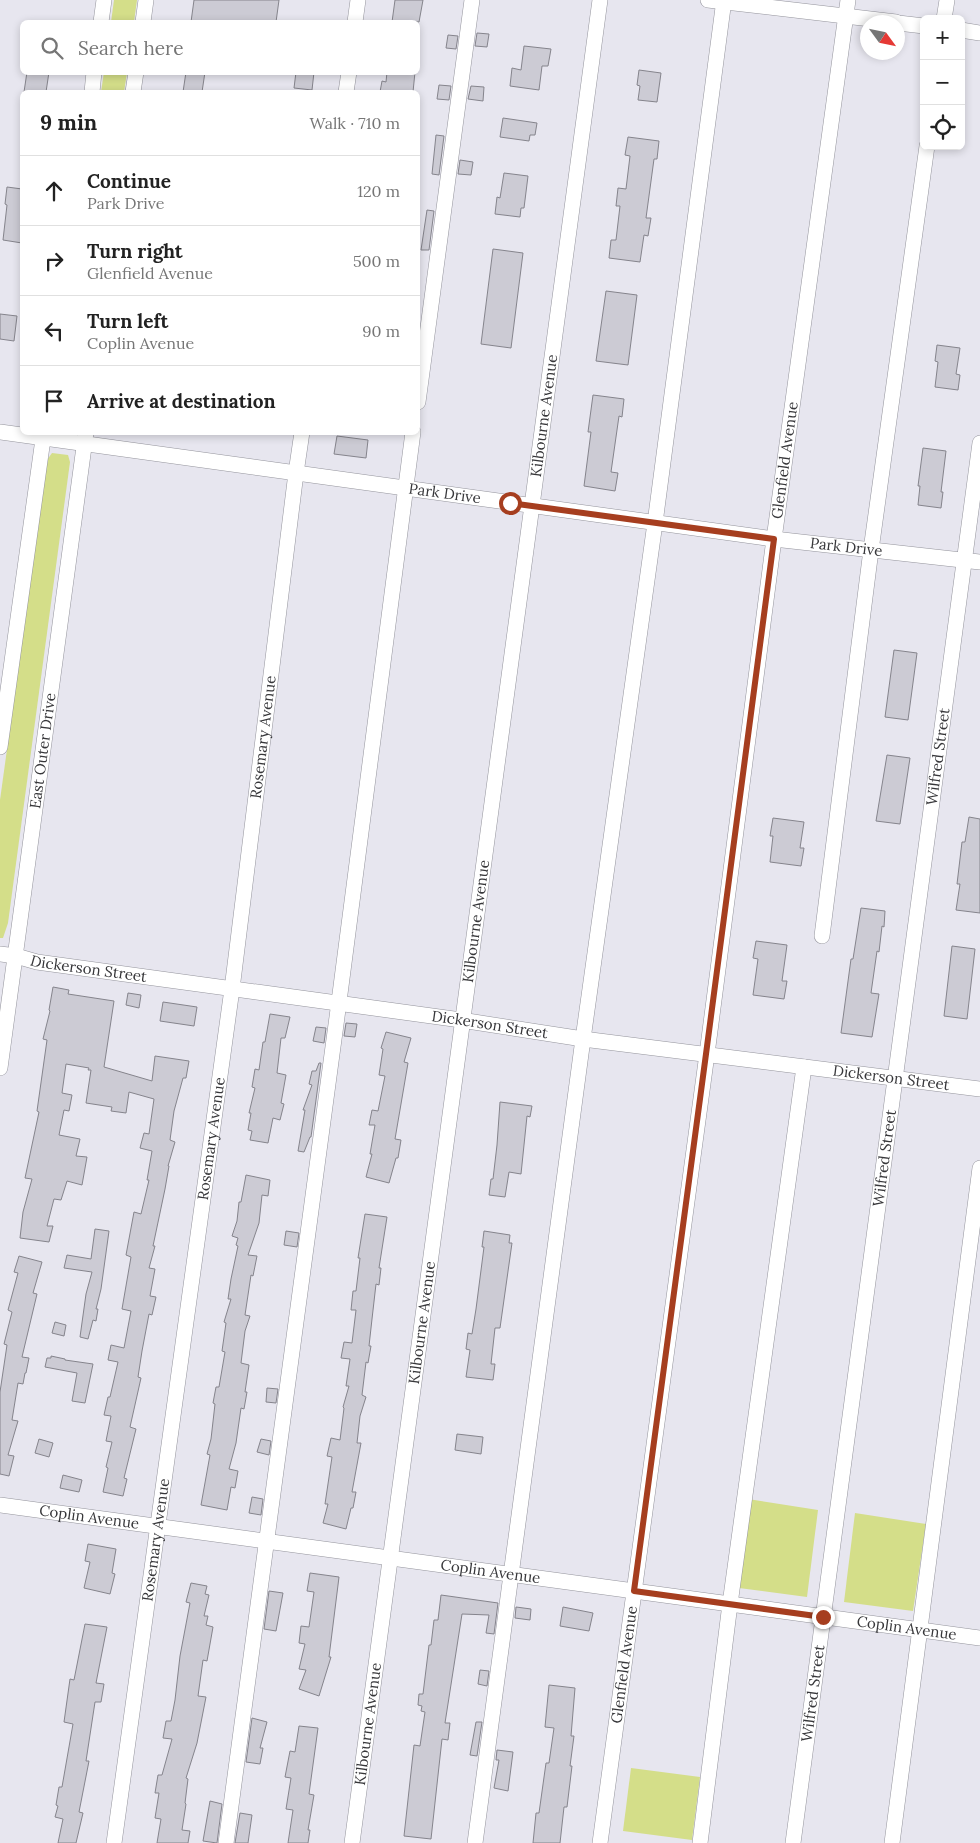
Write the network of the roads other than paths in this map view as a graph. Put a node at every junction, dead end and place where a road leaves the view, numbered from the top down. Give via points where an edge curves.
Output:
1 (104, 0) edge
2 (146, 0) edge
3 (358, 0) edge
4 (472, 0) edge
5 (600, 0) edge
6 (708, 0) edge
7 (848, 0) edge
8 (947, 0) edge
9 (724, 1) edge
10 (945, 15) edge
11 (846, 17) junction
12 (860, 19) edge
13 (101, 20) edge
14 (143, 20) edge
15 (355, 20) edge
16 (905, 24) edge
17 (920, 26) edge
18 (965, 30) edge
19 (980, 32) edge
20 (94, 75) edge
21 (136, 75) edge
22 (349, 75) edge
23 (92, 90) edge
24 (133, 90) edge
25 (346, 90) edge
26 (926, 150) edge
27 (420, 387) edge
28 (0, 432) edge
29 (20, 434) edge
30 (302, 435) edge
31 (413, 435) edge
32 (44, 436) edge
33 (85, 438) edge
34 (980, 443) edge
35 (296, 473) junction
36 (406, 488) junction
37 (531, 506) junction
38 (655, 523) junction
39 (774, 539) junction
40 (872, 550) junction
41 (964, 560) junction
42 (980, 562) edge
43 (0, 747) edge
44 (822, 936) dead end
45 (0, 954) edge
46 (16, 956) junction
47 (232, 989) junction
48 (339, 1004) junction
49 (461, 1020) junction
50 (583, 1039) junction
51 (706, 1054) junction
52 (804, 1067) junction
53 (0, 1068) edge
54 (895, 1078) junction
55 (980, 1089) edge
56 (980, 1168) edge
57 (0, 1505) edge
58 (157, 1527) junction
59 (267, 1542) junction
60 (391, 1558) junction
61 (511, 1575) junction
62 (634, 1591) junction
63 (730, 1604) junction
64 (823, 1617) junction
65 (920, 1630) junction
66 (980, 1638) edge
67 (114, 1843) edge
68 (226, 1843) edge
69 (352, 1843) edge
70 (475, 1843) edge
71 (600, 1843) edge
72 (700, 1843) edge
73 (793, 1843) edge
74 (892, 1843) edge

1 - 13 street
2 - 14 street
3 - 15 street
4 - 27 street
5 - 37 street, Kilbourne Avenue
6 - 9 street
7 - 11 street, Glenfield Avenue
8 - 10 street
9 - 11 street
9 - 38 street
11 - 12 street
11 - 39 street, Glenfield Avenue
16 - 17 street
18 - 19 street
20 - 23 street
21 - 24 street
22 - 25 street
26 - 40 street
28 - 29 street, Park Drive
30 - 35 street, Rosemary Avenue
31 - 36 street
32 - 33 street, Park Drive
32 - 43 street
33 - 35 street, Park Drive
33 - 46 street, East Outer Drive
34 - 41 street, Wilfred Street
35 - 36 street, Park Drive
35 - 47 street, Rosemary Avenue
36 - 37 street, Park Drive
36 - 48 street
37 - 38 street, Park Drive
37 - 49 street, Kilbourne Avenue
38 - 39 street, Park Drive
38 - 50 street
39 - 40 street, Park Drive
39 - 51 street, Glenfield Avenue
40 - 41 street, Park Drive
40 - 44 street
41 - 42 street, Park Drive
41 - 54 street, Wilfred Street
45 - 46 street, Dickerson Street
46 - 47 street, Dickerson Street via 38,962
46 - 53 street, East Outer Drive
47 - 48 street, Dickerson Street
47 - 58 street, Rosemary Avenue
48 - 49 street, Dickerson Street
48 - 59 street
49 - 50 street, Dickerson Street
49 - 60 street, Kilbourne Avenue
50 - 51 street, Dickerson Street
50 - 61 street
51 - 52 street, Dickerson Street
51 - 62 street, Glenfield Avenue
52 - 54 street, Dickerson Street
52 - 63 street
54 - 55 street, Dickerson Street
54 - 64 street, Wilfred Street
56 - 65 street
57 - 58 street, Coplin Avenue
58 - 59 street, Coplin Avenue
58 - 67 street, Rosemary Avenue
59 - 60 street, Coplin Avenue
59 - 68 street
60 - 61 street, Coplin Avenue
60 - 69 street, Kilbourne Avenue
61 - 62 street, Coplin Avenue
61 - 70 street
62 - 63 street, Coplin Avenue
62 - 71 street, Glenfield Avenue
63 - 64 street, Coplin Avenue
63 - 72 street
64 - 65 street, Coplin Avenue
64 - 73 street, Wilfred Street
65 - 66 street, Coplin Avenue
65 - 74 street

